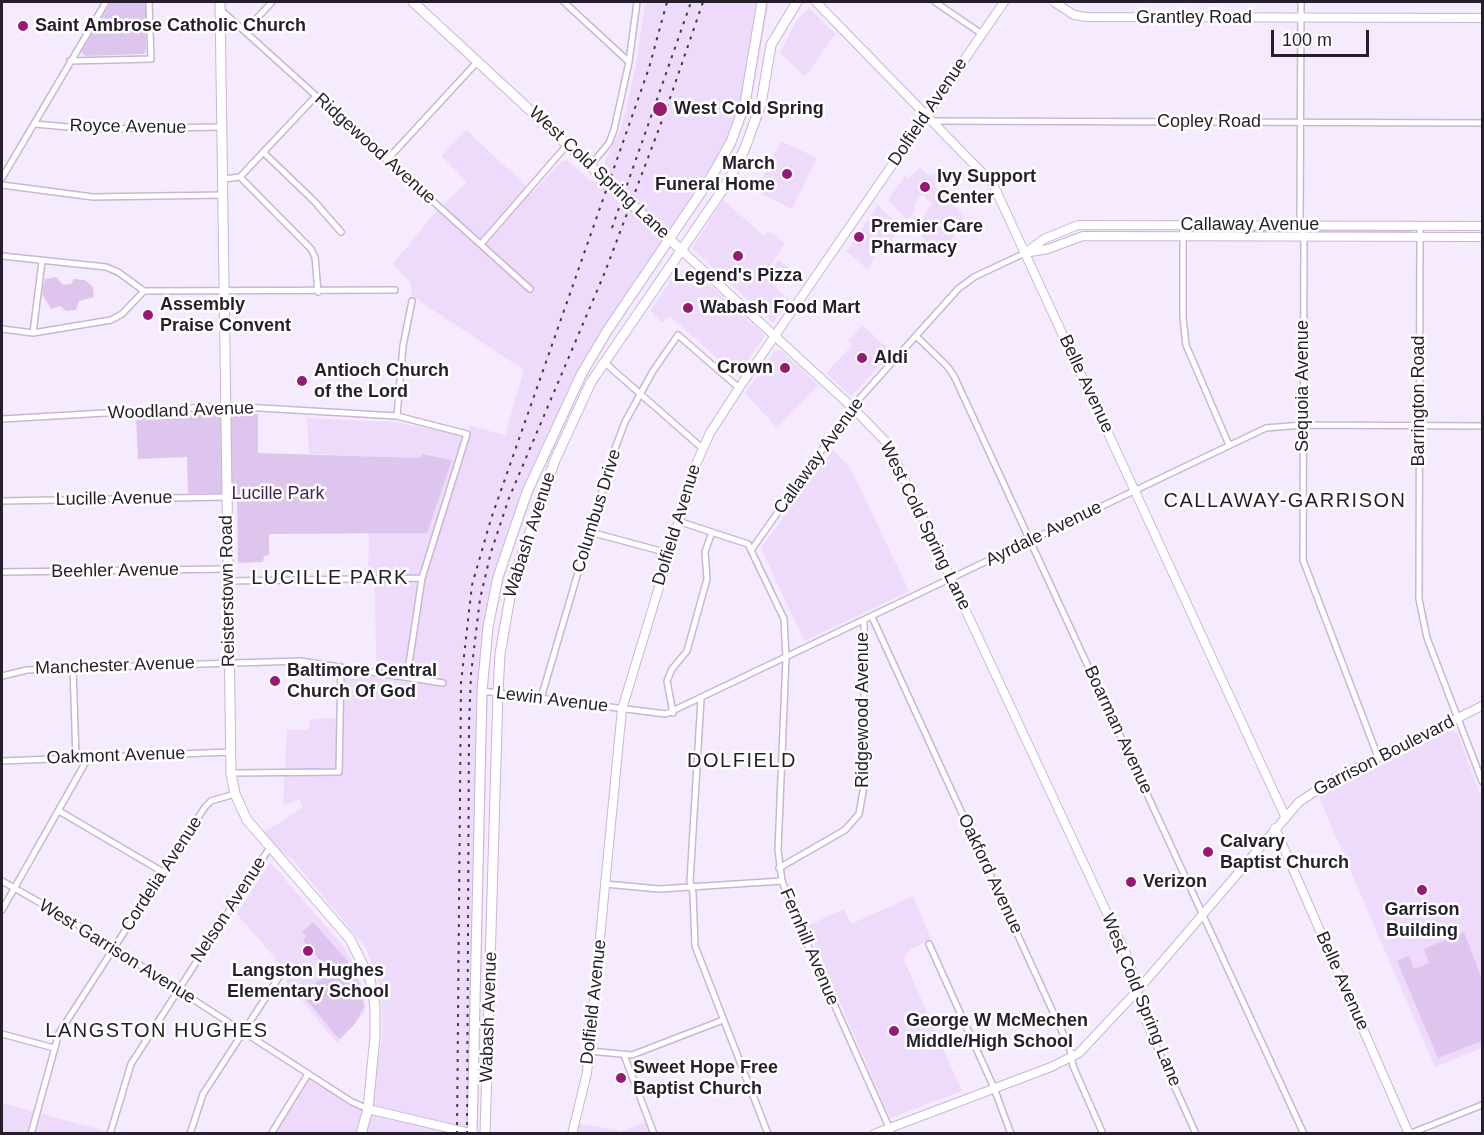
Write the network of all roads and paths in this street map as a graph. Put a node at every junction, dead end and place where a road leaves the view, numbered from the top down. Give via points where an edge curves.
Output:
1 (106, 2) edge
2 (149, 2) edge
3 (272, 2) edge
4 (413, 2) edge
5 (564, 2) edge
6 (636, 2) edge
7 (762, 2) edge
8 (797, 2) edge
9 (816, 2) edge
10 (935, 2) edge
11 (1004, 2) edge
12 (1054, 2) edge
13 (1301, 2) edge
14 (220, 5) edge
15 (1301, 18) junction
16 (1482, 18) edge
17 (245, 31) junction
18 (982, 34) junction
19 (478, 60) junction
20 (70, 61) junction
21 (629, 62) junction
22 (316, 96) junction
23 (927, 114) junction
24 (935, 121) junction
25 (1300, 122) junction
26 (1482, 123) edge
27 (34, 124) junction
28 (222, 128) junction
29 (567, 145) junction
30 (263, 152) junction
31 (386, 161) junction
32 (590, 166) junction
33 (240, 177) junction
34 (2, 178) edge
35 (223, 179) junction
36 (2, 185) edge
37 (223, 195) junction
38 (1078, 225) junction
39 (1183, 225) junction
40 (1300, 225) junction
41 (1420, 225) junction
42 (1482, 226) edge
43 (341, 232) dead end
44 (1083, 236) junction
45 (1304, 236) junction
46 (1183, 237) junction
47 (1420, 237) junction
48 (1482, 237) edge
49 (670, 239) junction
50 (482, 244) junction
51 (681, 249) junction
52 (1025, 253) junction
53 (2, 256) edge
54 (42, 261) junction
55 (530, 289) dead end
56 (395, 290) dead end
57 (144, 291) junction
58 (224, 292) junction
59 (318, 292) junction
60 (412, 301) dead end
61 (2, 329) edge
62 (33, 333) junction
63 (774, 335) junction
64 (916, 336) junction
65 (604, 362) junction
66 (739, 388) junction
67 (640, 392) junction
68 (226, 406) junction
69 (852, 406) junction
70 (397, 416) junction
71 (2, 419) edge
72 (1303, 425) junction
73 (1419, 426) junction
74 (1482, 426) edge
75 (1229, 445) junction
76 (702, 448) junction
77 (1135, 490) junction
78 (227, 497) junction
79 (2, 501) edge
80 (678, 521) junction
81 (590, 532) junction
82 (712, 532) junction
83 (1031, 540) junction
84 (752, 549) junction
85 (668, 553) junction
86 (228, 569) junction
87 (2, 572) edge
88 (422, 578) junction
89 (952, 578) junction
90 (228, 581) junction
91 (872, 617) junction
92 (864, 621) junction
93 (786, 658) junction
94 (229, 662) junction
95 (340, 667) junction
96 (73, 668) junction
97 (2, 676) edge
98 (407, 677) junction
99 (443, 683) dead end
100 (482, 691) junction
101 (498, 693) junction
102 (541, 698) junction
103 (701, 699) junction
104 (1482, 706) edge
105 (622, 709) junction
106 (673, 713) junction
107 (1458, 718) junction
108 (230, 752) junction
109 (1378, 757) junction
110 (88, 758) junction
111 (76, 759) junction
112 (2, 761) edge
113 (231, 773) junction
114 (1482, 781) edge
115 (235, 794) junction
116 (59, 811) junction
117 (1285, 816) junction
118 (1275, 828) junction
119 (270, 847) junction
120 (779, 868) junction
121 (163, 872) junction
122 (2, 881) edge
123 (782, 882) junction
124 (605, 884) junction
125 (691, 887) junction
126 (14, 888) junction
127 (477, 895) junction
128 (492, 896) junction
129 (2, 910) edge
130 (1203, 912) junction
131 (929, 944) dead end
132 (114, 948) junction
133 (279, 977) dead end
134 (178, 990) junction
135 (1138, 990) junction
136 (723, 1020) junction
137 (243, 1032) junction
138 (2, 1034) edge
139 (54, 1048) junction
140 (590, 1051) junction
141 (624, 1055) junction
142 (1072, 1057) junction
143 (308, 1074) junction
144 (994, 1089) junction
145 (1482, 1105) edge
146 (368, 1109) junction
147 (890, 1131) edge
148 (473, 1133) edge
149 (31, 1134) edge
150 (110, 1134) edge
151 (190, 1134) edge
152 (271, 1134) edge
153 (361, 1134) edge
154 (485, 1134) edge
155 (572, 1134) edge
156 (654, 1134) edge
157 (768, 1134) edge
158 (874, 1134) edge
159 (1011, 1134) edge
160 (1103, 1134) edge
161 (1196, 1134) edge
162 (1304, 1134) edge
163 (1409, 1134) edge

1 - 20 street
2 - 20 street via 151,59
3 - 17 street
4 - 19 main road, West Cold Spring Lane
5 - 21 street
6 - 21 street
7 - 49 main road, Wabash Avenue via 752,75 738,126 723,158
8 - 51 main road, Wabash Avenue via 771,45 760,104 745,148 728,182
9 - 23 street, Belle Avenue
10 - 18 street
11 - 18 street, Dolfield Avenue
12 - 15 street, Grantley Road via 1074,15 1087,17
13 - 15 street, Sequoia Avenue
14 - 17 street, Ridgewood Avenue
14 - 28 main road, Reisterstown Road
15 - 16 street, Grantley Road
15 - 25 street, Sequoia Avenue
17 - 22 street, Ridgewood Avenue
18 - 23 street, Dolfield Avenue
19 - 29 main road, West Cold Spring Lane
19 - 31 street
20 - 27 street
21 - 32 street via 613,133
22 - 30 street
22 - 31 street, Ridgewood Avenue
23 - 24 street, Belle Avenue
23 - 63 street, Dolfield Avenue
24 - 25 street, Copley Road
24 - 52 street, Belle Avenue via 993,184
25 - 26 street, Copley Road
25 - 40 street, Sequoia Avenue
27 - 28 street, Royce Avenue via 90,129
27 - 34 street
28 - 35 main road, Reisterstown Road
29 - 32 main road, West Cold Spring Lane
29 - 50 street
30 - 33 street
30 - 43 street
31 - 50 street, Ridgewood Avenue
32 - 49 main road, West Cold Spring Lane
33 - 35 street
33 - 59 street via 311,249
35 - 37 main road, Reisterstown Road
36 - 37 street via 93,197
37 - 58 main road, Reisterstown Road
38 - 39 street, Callaway Avenue
38 - 44 street
38 - 52 street, Callaway Avenue via 1044,239
39 - 40 street, Callaway Avenue
39 - 46 street
40 - 41 street, Callaway Avenue
40 - 45 street, Sequoia Avenue
41 - 42 street, Callaway Avenue
41 - 47 street, Barrington Road
44 - 46 street, Callaway Avenue
44 - 52 street, Callaway Avenue
45 - 46 street, Callaway Avenue
45 - 47 street, Callaway Avenue
45 - 72 street, Sequoia Avenue
46 - 75 street via 1186,345
47 - 48 street, Callaway Avenue
47 - 73 street, Barrington Road
49 - 51 main road, West Cold Spring Lane
49 - 100 main road, Wabash Avenue via 592,356 543,455 498,578 488,627
50 - 55 street, Ridgewood Avenue
51 - 63 street, West Cold Spring Lane
51 - 65 main road, Wabash Avenue
52 - 64 street, Callaway Avenue via 965,284
52 - 77 street, Belle Avenue
53 - 54 street
54 - 57 street via 112,268
54 - 62 street
56 - 59 street
57 - 58 street
57 - 62 street via 111,320
58 - 59 street
58 - 68 main road, Reisterstown Road
60 - 70 street via 403,346
61 - 62 street
63 - 66 street, Dolfield Avenue
63 - 69 street, West Cold Spring Lane
64 - 69 street, Callaway Avenue
64 - 83 street, Boarman Avenue via 951,370
65 - 67 street
65 - 101 main road, Wabash Avenue via 568,429 520,555 507,608
66 - 67 street, Columbus Drive via 678,335
66 - 76 street, Dolfield Avenue
67 - 76 street
67 - 81 street, Columbus Drive via 613,454
68 - 70 street, Woodland Avenue
68 - 71 street, Woodland Avenue
68 - 78 main road, Reisterstown Road
69 - 84 street, Callaway Avenue
69 - 89 street, West Cold Spring Lane via 876,429 894,455
70 - 88 street, Woodland Avenue via 467,434
72 - 73 street, Ayrdale Avenue
72 - 75 street, Ayrdale Avenue via 1271,426
72 - 109 street, Sequoia Avenue via 1303,560
73 - 74 street, Ayrdale Avenue
73 - 107 street, Barrington Road via 1421,611 1427,638
75 - 77 street, Ayrdale Avenue
76 - 80 street, Dolfield Avenue
77 - 83 street, Ayrdale Avenue
77 - 117 street, Belle Avenue
78 - 79 street, Lucille Avenue
78 - 86 main road, Reisterstown Road
80 - 82 street
80 - 85 street, Dolfield Avenue
81 - 85 street
81 - 102 street, Columbus Drive
82 - 84 street via 743,541
82 - 106 street via 705,552 707,579 687,651 667,681
83 - 89 street, Ayrdale Avenue
83 - 130 street, Boarman Avenue
84 - 93 street, Fernhill Avenue via 784,619
85 - 105 street, Dolfield Avenue
86 - 87 street, Beehler Avenue
86 - 90 main road, Reisterstown Road
88 - 90 street
88 - 98 street
89 - 91 street, Ayrdale Avenue
89 - 135 street, West Cold Spring Lane via 1130,963
90 - 94 main road, Reisterstown Road
91 - 92 street, Ayrdale Avenue
91 - 142 street, Oakford Avenue
92 - 93 street, Ayrdale Avenue
92 - 120 street, Ridgewood Avenue via 863,797 859,814 845,830
93 - 103 street, Ayrdale Avenue
93 - 120 street, Fernhill Avenue
94 - 95 street via 300,661
94 - 96 street, Manchester Avenue
94 - 108 main road, Reisterstown Road
95 - 98 street
95 - 113 street via 339,772
96 - 97 street, Manchester Avenue via 27,670
96 - 111 street
98 - 99 street
100 - 101 street, Lewin Avenue
100 - 127 main road, Wabash Avenue
101 - 102 street, Lewin Avenue
101 - 128 main road, Wabash Avenue
102 - 105 street, Lewin Avenue
103 - 106 street, Ayrdale Avenue
103 - 125 street
104 - 107 street, Garrison Boulevard
105 - 106 street, Ayrdale Avenue via 660,715
105 - 124 street, Dolfield Avenue
107 - 109 street, Garrison Boulevard
107 - 114 street, Barrington Road
108 - 110 street, Oakmont Avenue
108 - 113 main road, Reisterstown Road
109 - 117 street, Garrison Boulevard via 1316,789
110 - 111 street, Oakmont Avenue
110 - 116 street
111 - 112 street, Oakmont Avenue
113 - 115 main road, Reisterstown Road
115 - 119 main road, Reisterstown Road via 247,820
115 - 121 street, Cordelia Avenue via 208,804
116 - 121 street
116 - 126 street
117 - 118 street, Garrison Boulevard
118 - 130 street, Garrison Boulevard
118 - 163 street, Belle Avenue
119 - 134 street, Nelson Avenue
119 - 146 main road, Reisterstown Road via 350,939 370,979 375,1021
120 - 123 street, Fernhill Avenue
121 - 132 street, Cordelia Avenue
122 - 126 street, West Garrison Avenue
123 - 125 street
123 - 147 street, Fernhill Avenue
124 - 125 street via 644,889
124 - 140 street, Dolfield Avenue
125 - 136 street via 695,946
126 - 129 street
126 - 132 street, West Garrison Avenue
127 - 128 main road
127 - 148 main road, Wabash Avenue
128 - 154 main road, Wabash Avenue
130 - 135 street, Garrison Boulevard
130 - 162 street, Boarman Avenue
131 - 144 street
132 - 134 street, West Garrison Avenue
132 - 139 street, Cordelia Avenue via 59,1033
133 - 137 street
134 - 137 street, West Garrison Avenue
134 - 150 street, Nelson Avenue via 128,1069
135 - 142 street, Garrison Boulevard
135 - 161 street, West Cold Spring Lane via 1146,1023
136 - 141 street
136 - 157 street
137 - 143 street, West Garrison Avenue
137 - 151 street via 203,1094
138 - 139 street
139 - 149 street, Cordelia Avenue
140 - 141 street
140 - 155 street, Dolfield Avenue
141 - 156 street
142 - 144 street, Garrison Boulevard
142 - 160 street, Oakford Avenue
143 - 146 street, West Garrison Avenue
143 - 152 street
144 - 147 street, Garrison Boulevard
144 - 159 street
145 - 163 street
146 - 148 street, West Garrison Avenue
146 - 153 main road, Reisterstown Road
147 - 158 street, Garrison Boulevard

